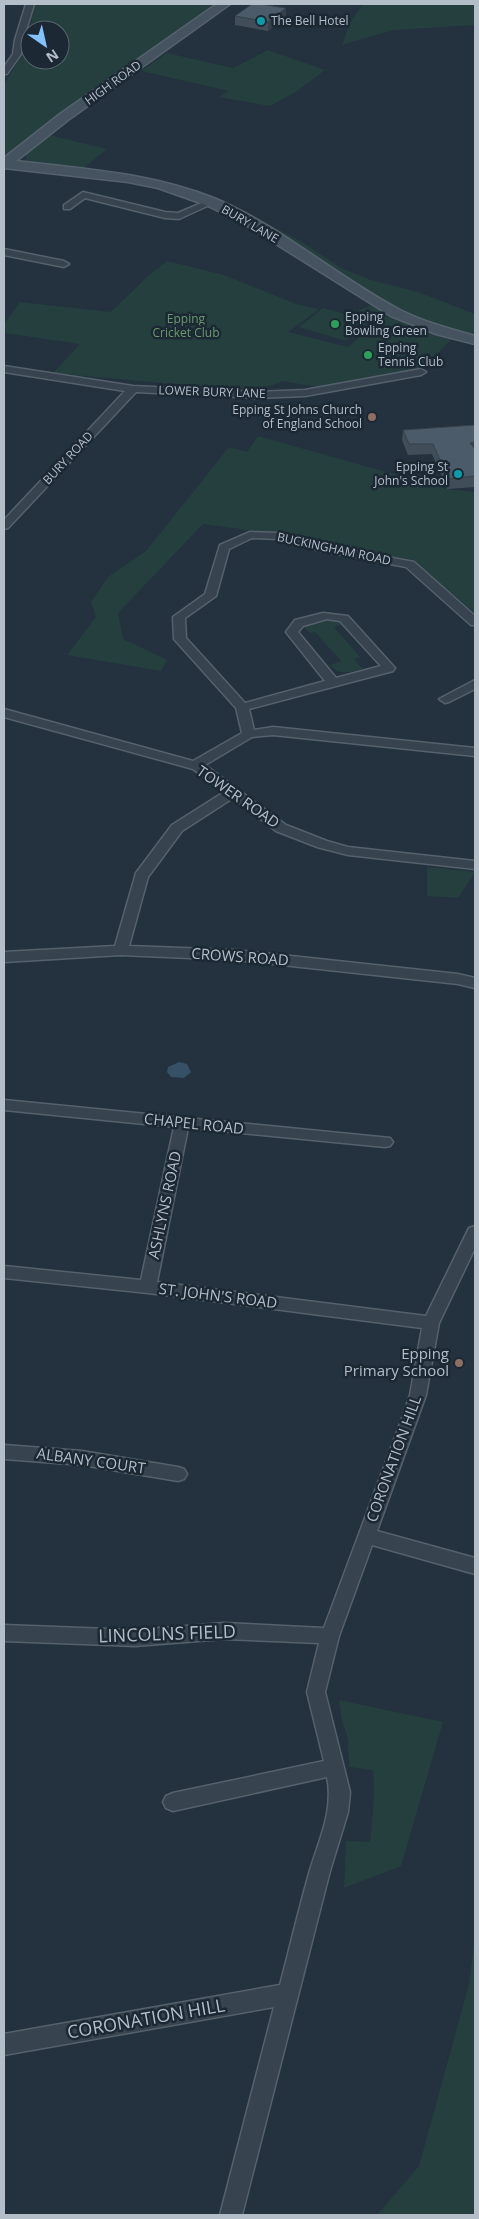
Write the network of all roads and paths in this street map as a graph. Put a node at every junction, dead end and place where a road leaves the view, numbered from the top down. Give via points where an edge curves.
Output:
1 (30, 4) edge
2 (224, 4) edge
3 (4, 72) edge
4 (4, 163) edge
5 (211, 202) junction
6 (67, 207) dead end
7 (4, 252) edge
8 (64, 264) dead end
9 (475, 340) edge
10 (4, 369) edge
11 (421, 372) dead end
12 (133, 389) junction
13 (4, 526) edge
14 (475, 622) edge
15 (333, 683) junction
16 (475, 684) edge
17 (445, 699) dead end
18 (242, 707) junction
19 (4, 713) edge
20 (249, 734) junction
21 (475, 752) edge
22 (195, 765) junction
23 (233, 792) junction
24 (475, 865) edge
25 (121, 950) junction
26 (4, 957) edge
27 (475, 983) edge
28 (4, 1105) edge
29 (182, 1123) junction
30 (385, 1142) dead end
31 (475, 1232) edge
32 (4, 1272) edge
33 (148, 1287) junction
34 (431, 1323) junction
35 (4, 1452) edge
36 (178, 1474) dead end
37 (367, 1536) junction
38 (475, 1566) edge
39 (4, 1633) edge
40 (330, 1636) junction
41 (336, 1768) junction
42 (173, 1802) dead end
43 (289, 1994) junction
44 (4, 2044) edge
45 (231, 2215) edge

1 - 3 street via 17,54
2 - 4 main road, HIGH ROAD
4 - 5 main road, BURY LANE via 128,178
5 - 6 street via 179,216 83,196
5 - 9 main road, BURY LANE via 246,219 396,313
7 - 8 street
10 - 12 street, LOWER BURY LANE
11 - 12 street, LOWER BURY LANE via 305,393 256,395
12 - 13 street, BURY ROAD
14 - 18 street, BUCKINGHAM ROAD via 410,564 316,547 280,536 250,535 224,547 210,596 179,616 180,639
15 - 15 street via 389,668 344,618 327,615 299,623 292,632
15 - 18 street
16 - 17 street
18 - 20 street, BUCKINGHAM ROAD
19 - 22 street, TOWER ROAD
20 - 21 street via 273,731
20 - 22 street
22 - 23 street, TOWER ROAD
23 - 24 street, TOWER ROAD via 282,828 322,844 348,851
23 - 25 street via 177,828 140,876
25 - 26 street, CROWS ROAD
25 - 27 street, CROWS ROAD via 235,955
28 - 29 street, CHAPEL ROAD
29 - 30 street, CHAPEL ROAD
29 - 33 street, ASHLYNS ROAD
31 - 34 street, CORONATION HILL
32 - 33 street, ST. JOHN'S ROAD
33 - 34 street, ST. JOHN'S ROAD
34 - 37 street, CORONATION HILL via 418,1396
35 - 36 street, ALBANY COURT via 82,1458
37 - 38 street, CORONATION HILL
37 - 40 street, CORONATION HILL
39 - 40 street, LINCOLNS FIELD via 135,1638 224,1631
40 - 41 street, CORONATION HILL via 316,1692
41 - 42 street
41 - 43 street, CORONATION HILL via 340,1792 338,1812
43 - 44 street, CORONATION HILL
43 - 45 street, CORONATION HILL

